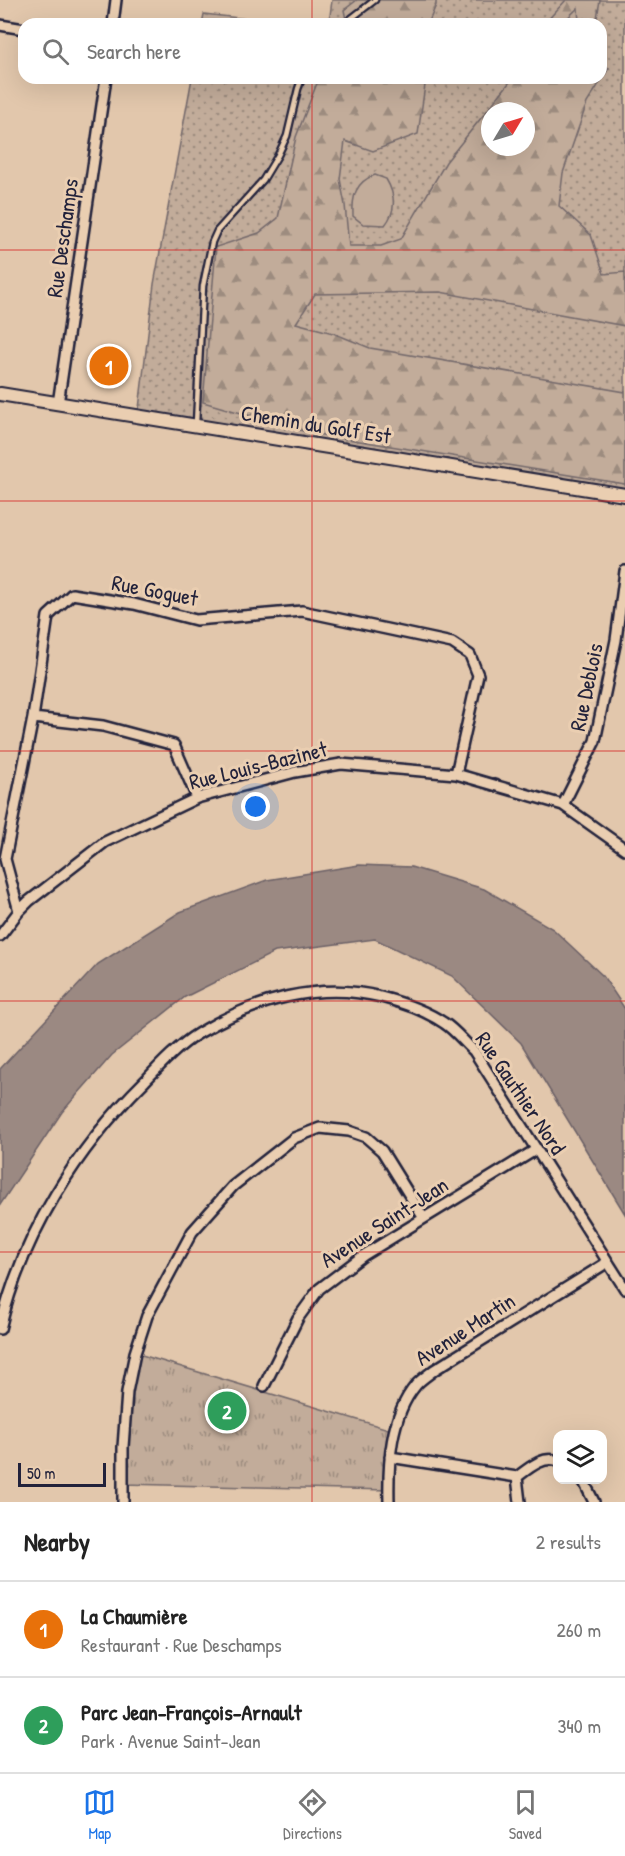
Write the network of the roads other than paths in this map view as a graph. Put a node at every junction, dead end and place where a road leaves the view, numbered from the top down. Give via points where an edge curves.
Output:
1 (116, 0) edge
2 (375, 0) edge
3 (114, 18) edge
4 (352, 18) edge
5 (0, 25) edge
6 (18, 28) edge
7 (105, 84) edge
8 (300, 84) edge
9 (0, 394) edge
10 (57, 404) junction
11 (196, 426) junction
12 (625, 495) edge
13 (625, 571) edge
14 (620, 641) edge
15 (33, 718) junction
16 (456, 774) junction
17 (197, 798) junction
18 (563, 805) junction
19 (625, 849) edge
20 (18, 910) junction
21 (0, 936) edge
22 (537, 1149) junction
23 (423, 1217) junction
24 (608, 1262) junction
25 (625, 1289) edge
26 (0, 1329) edge
27 (264, 1386) dead end
28 (390, 1457) junction
29 (553, 1460) edge
30 (517, 1477) junction
31 (585, 1484) edge
32 (123, 1502) edge
33 (389, 1502) edge
34 (520, 1502) edge
35 (594, 1502) edge

1 - 3 street
2 - 4 lane
5 - 6 street
7 - 10 street, Rue Deschamps
8 - 11 lane via 278,155 263,180 217,231 212,242 203,286
9 - 10 street, Chemin du Golf Est
10 - 11 street, Chemin du Golf Est
11 - 12 street, Chemin du Golf Est
13 - 14 street, Rue Deblois
14 - 18 street, Rue Deblois via 596,741
15 - 16 street, Rue Goguet via 48,616 72,594 196,620 302,611 452,643 470,655 478,675
15 - 17 street via 103,726 174,745
15 - 20 street, Rue Goguet via 5,859
16 - 17 street, Rue Louis-Bazinet via 341,764
16 - 18 street, Rue Louis-Bazinet
17 - 20 street, Rue Louis-Bazinet via 105,842
18 - 19 street, Rue Louis-Bazinet
20 - 21 street, Rue Louis-Bazinet
22 - 23 street, Avenue Saint-Jean
22 - 24 street, Rue Gauthier Nord
22 - 26 street, Rue Gauthier Nord via 474,1051 445,1023 410,1005 369,994 317,991 237,1013 198,1034 114,1111 63,1181 40,1222
23 - 27 street, Avenue Saint-Jean via 319,1289 298,1318
23 - 32 street via 382,1151 366,1137 349,1131 320,1128 294,1138 233,1186 192,1232 147,1316 127,1392
24 - 25 street, Rue Gauthier Nord
24 - 28 street, Avenue Martin via 417,1384 406,1400
28 - 30 street
28 - 33 street, Avenue Martin
29 - 30 street via 534,1464
30 - 34 street
31 - 35 street

